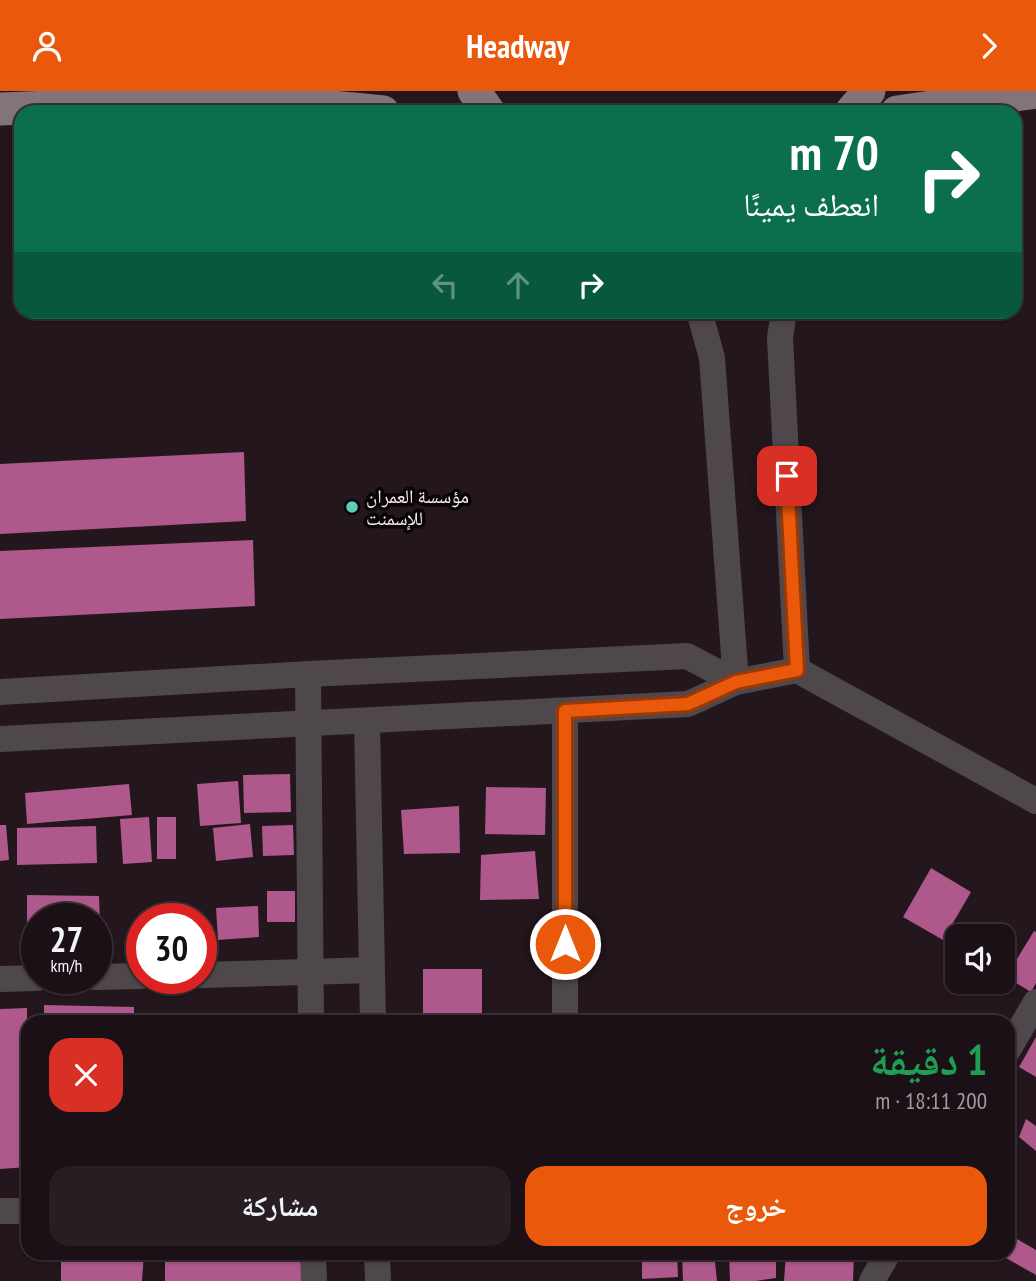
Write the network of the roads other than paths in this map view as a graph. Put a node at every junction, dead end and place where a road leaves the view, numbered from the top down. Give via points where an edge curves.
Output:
1 (869, 91) edge
2 (1036, 92) edge
3 (120, 105) edge
4 (322, 105) edge
5 (857, 105) edge
6 (946, 105) edge
7 (701, 319) edge
8 (783, 319) edge
9 (797, 670) junction
10 (308, 674) junction
11 (736, 682) junction
12 (0, 692) edge
13 (565, 711) junction
14 (367, 722) junction
15 (308, 725) junction
16 (0, 740) edge
17 (1036, 801) edge
18 (372, 970) junction
19 (310, 972) junction
20 (217, 975) edge
21 (21, 978) edge
22 (0, 979) edge
23 (1036, 1002) edge
24 (311, 1015) edge
25 (373, 1015) edge
26 (565, 1015) edge
27 (1015, 1038) edge
28 (0, 1211) edge
29 (21, 1211) edge
30 (313, 1260) edge
31 (377, 1260) edge
32 (884, 1260) edge
33 (314, 1281) edge
34 (378, 1281) edge
35 (872, 1281) edge

1 - 5 main road
2 - 6 main road
3 - 4 main road
7 - 11 street via 712,358
8 - 9 street via 780,338
9 - 11 street
9 - 17 street
10 - 11 street via 687,656
10 - 12 street
10 - 15 street
11 - 13 street via 688,704
13 - 14 street
13 - 26 street
14 - 15 street
14 - 18 street
15 - 16 street
15 - 19 street
18 - 19 street
18 - 25 street
19 - 20 street
19 - 24 street
21 - 22 street
23 - 27 street
28 - 29 street
30 - 33 street
31 - 34 street
32 - 35 street

